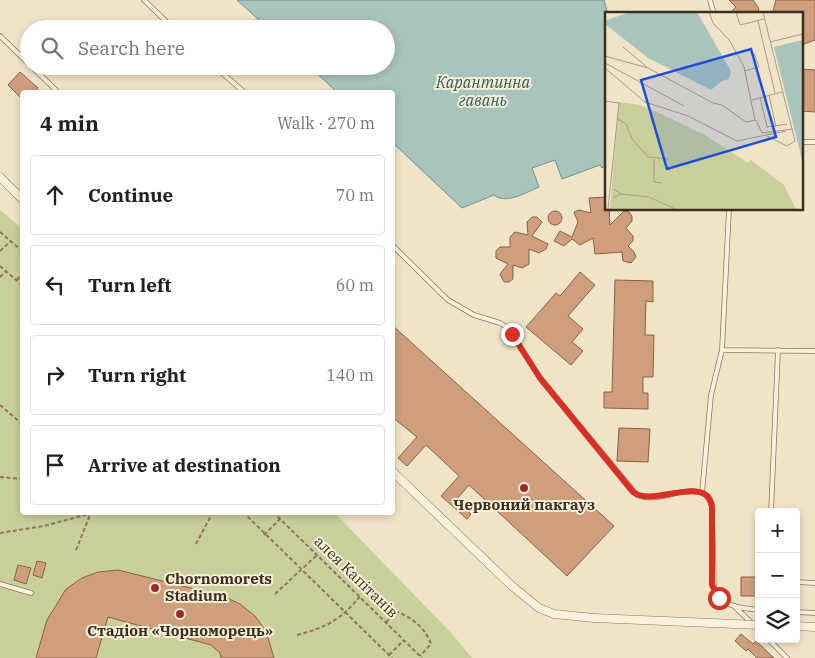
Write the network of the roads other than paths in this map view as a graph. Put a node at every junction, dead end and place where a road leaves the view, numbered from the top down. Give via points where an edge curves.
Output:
1 (144, 0) edge
2 (165, 20) edge
3 (0, 36) edge
4 (20, 55) edge
5 (40, 75) edge
6 (224, 75) edge
7 (56, 90) edge
8 (242, 90) edge
9 (802, 142) edge
10 (815, 142) edge
11 (0, 177) edge
12 (20, 197) edge
13 (729, 210) edge
14 (395, 248) edge
15 (722, 350) junction
16 (778, 350) junction
17 (815, 351) edge
18 (395, 474) edge
19 (702, 493) junction
20 (771, 508) edge
21 (800, 582) edge
22 (815, 583) edge
23 (0, 584) edge
24 (31, 593) dead end
25 (735, 607) junction
26 (755, 610) edge
27 (800, 612) edge
28 (815, 613) edge
29 (755, 625) edge
30 (755, 626) edge
31 (800, 626) edge
32 (815, 627) edge
33 (772, 643) edge
34 (787, 658) edge

1 - 2 lane
3 - 4 lane
5 - 7 lane
6 - 8 lane
9 - 10 lane
11 - 12 street
13 - 15 lane
14 - 19 lane via 448,300 474,315 508,328 540,378 637,495
15 - 16 lane
15 - 19 lane via 711,395
16 - 17 lane
16 - 20 lane
18 - 29 street, bridge via 512,586 547,612 594,618
19 - 25 lane via 710,499 712,506 712,585 719,598
21 - 22 lane
23 - 24 lane
25 - 26 lane
25 - 30 lane
27 - 28 lane
31 - 32 street
33 - 34 lane

